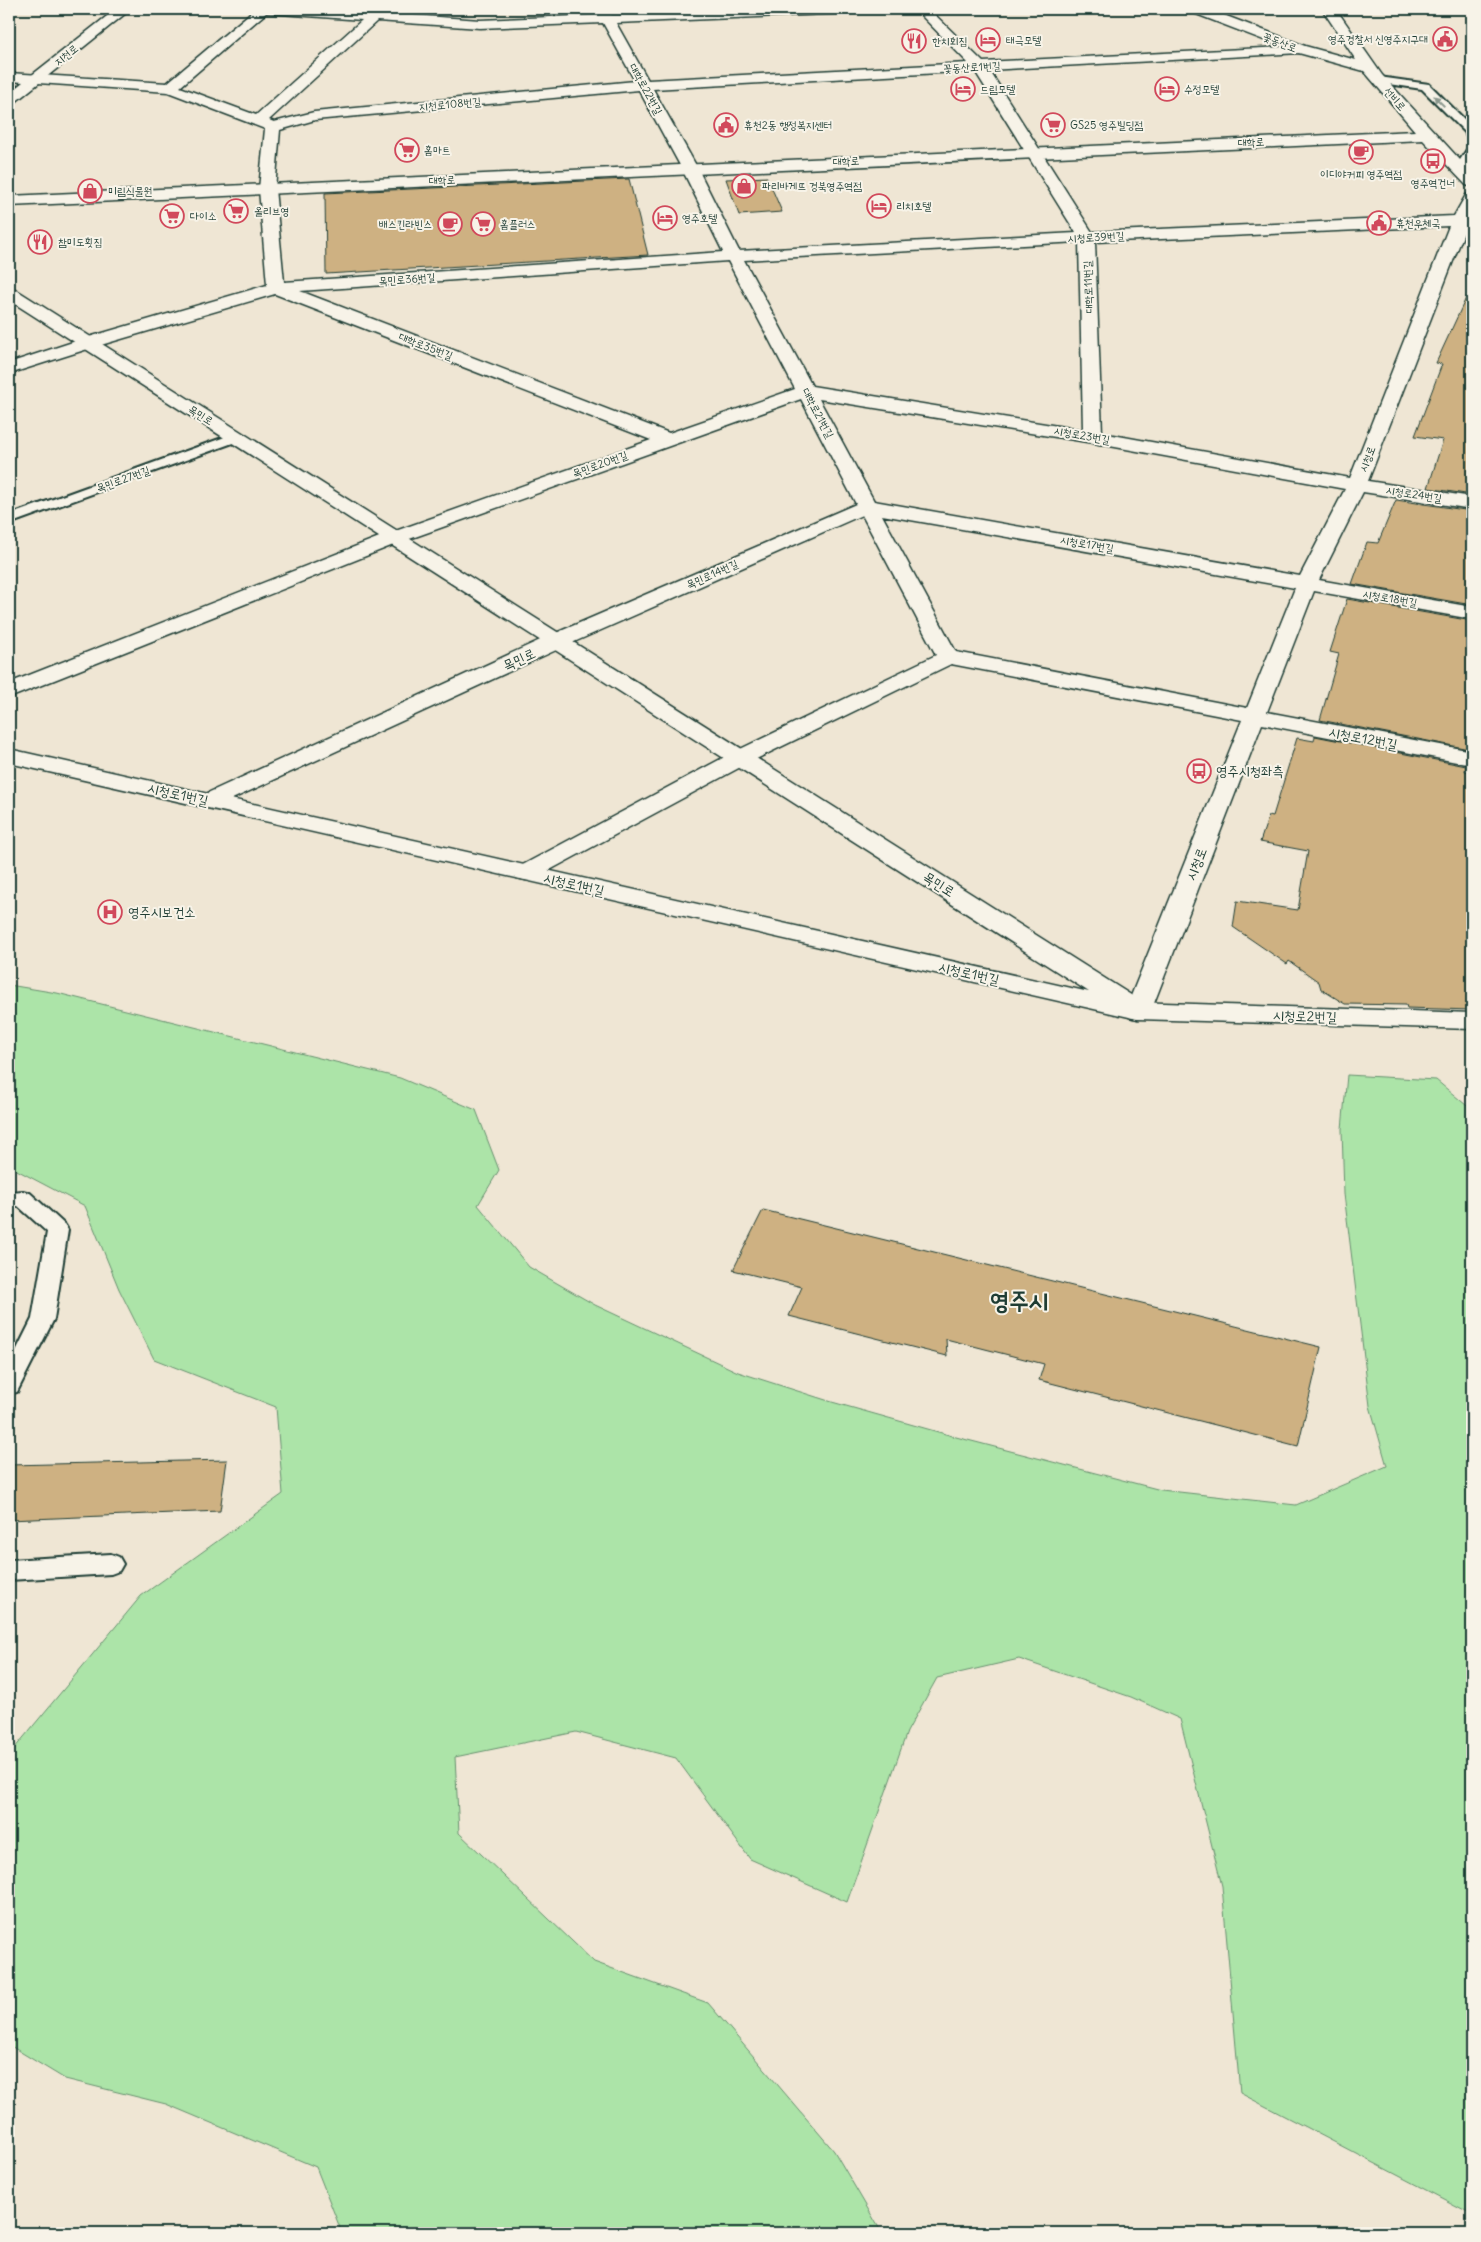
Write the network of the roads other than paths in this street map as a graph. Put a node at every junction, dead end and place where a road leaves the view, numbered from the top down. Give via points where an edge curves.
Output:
1 (124, 9) edge
2 (263, 9) edge
3 (476, 9) edge
4 (852, 9) edge
5 (922, 9) edge
6 (1196, 9) edge
7 (1329, 9) edge
8 (378, 13) edge
9 (605, 14) edge
10 (480, 24) junction
11 (1300, 49) junction
12 (980, 67) junction
13 (1367, 67) junction
14 (9, 77) edge
15 (36, 79) junction
16 (1378, 80) junction
17 (643, 85) junction
18 (170, 88) junction
19 (9, 100) edge
20 (265, 125) junction
21 (1426, 134) junction
22 (1472, 136) edge
23 (1472, 150) edge
24 (1036, 152) junction
25 (690, 169) junction
26 (1460, 169) junction
27 (1472, 182) edge
28 (267, 189) junction
29 (1472, 198) edge
30 (9, 201) edge
31 (1459, 221) junction
32 (1087, 237) junction
33 (733, 256) junction
34 (276, 288) junction
35 (9, 293) edge
36 (88, 343) junction
37 (9, 369) edge
38 (806, 391) junction
39 (1093, 437) junction
40 (236, 438) junction
41 (669, 440) junction
42 (1357, 485) junction
43 (1472, 503) edge
44 (867, 506) junction
45 (9, 520) edge
46 (394, 538) junction
47 (1307, 583) junction
48 (1472, 613) edge
49 (557, 642) junction
50 (948, 657) junction
51 (9, 691) edge
52 (1254, 717) junction
53 (9, 756) edge
54 (740, 758) junction
55 (1472, 758) edge
56 (209, 801) junction
57 (526, 873) junction
58 (1138, 1011) junction
59 (1472, 1021) edge
60 (9, 1199) edge
61 (9, 1386) edge
62 (111, 1564) dead end
63 (9, 1570) edge

1 - 15 street, 지천로
2 - 8 street
2 - 18 street
3 - 10 street
4 - 9 street
5 - 12 street, 대학로11번길
6 - 11 street, 꽃동산로
7 - 13 street, 선비로
8 - 10 street
8 - 20 street
9 - 10 street
9 - 17 street, 대학로22번길
11 - 12 street, 꽃동산로1번길
11 - 13 street, 꽃동산로
12 - 17 street, 꽃동산로1번길
12 - 24 street, 대학로11번길
13 - 16 street, 선비로
14 - 15 street
15 - 18 street
15 - 19 street, 지천로
16 - 21 street, 선비로
22 -> 16 lane via 1424,86
17 - 20 street, 지천로108번길 via 314,116
17 - 25 street, 대학로22번길
18 - 20 street
20 - 28 street
21 - 24 street, 대학로
21 - 26 street, 선비로
23 - 26 lane
24 - 25 street, 대학로
24 - 32 street, 대학로11번길
25 - 28 street, 대학로
25 - 33 street, 대학로21번길
26 - 27 street, 선비로
28 - 30 street, 대학로
28 - 34 street
29 - 31 street, 시청로
31 - 32 street, 시청로39번길
31 - 42 street, 시청로
32 - 33 street, 시청로39번길
32 - 39 street, 대학로11번길
33 - 34 street, 목민로36번길
33 - 38 street, 대학로21번길
34 - 36 street, 목민로36번길
34 - 41 street, 대학로35번길
35 - 36 street, 목민로
36 - 37 street, 목민로36번길
36 - 40 street, 목민로
38 - 39 street, 시청로23번길
38 - 41 street, 목민로20번길
38 - 44 street, 대학로21번길
39 - 42 street, 시청로23번길
40 - 45 lane, 목민로27번길
40 - 46 street, 목민로
41 - 46 street, 목민로20번길
42 - 43 street, 시청로24번길
42 - 47 street, 시청로
44 - 47 street, 시청로17번길
44 - 49 street, 목민로14번길
44 - 50 street, 대학로21번길
46 - 49 street, 목민로
46 - 51 street
47 - 48 street, 시청로18번길
47 - 52 street, 시청로
49 - 54 street, 목민로
49 - 56 street, 목민로
50 - 52 street
50 - 54 street
52 - 55 street, 시청로12번길
52 - 58 street, 시청로
53 - 56 street, 시청로1번길
54 - 57 street
54 - 58 street, 목민로
56 - 57 street, 시청로1번길
57 - 58 street, 시청로1번길
58 - 59 street, 시청로2번길
60 - 61 lane via 24,1198 58,1230 43,1319
62 - 63 lane

